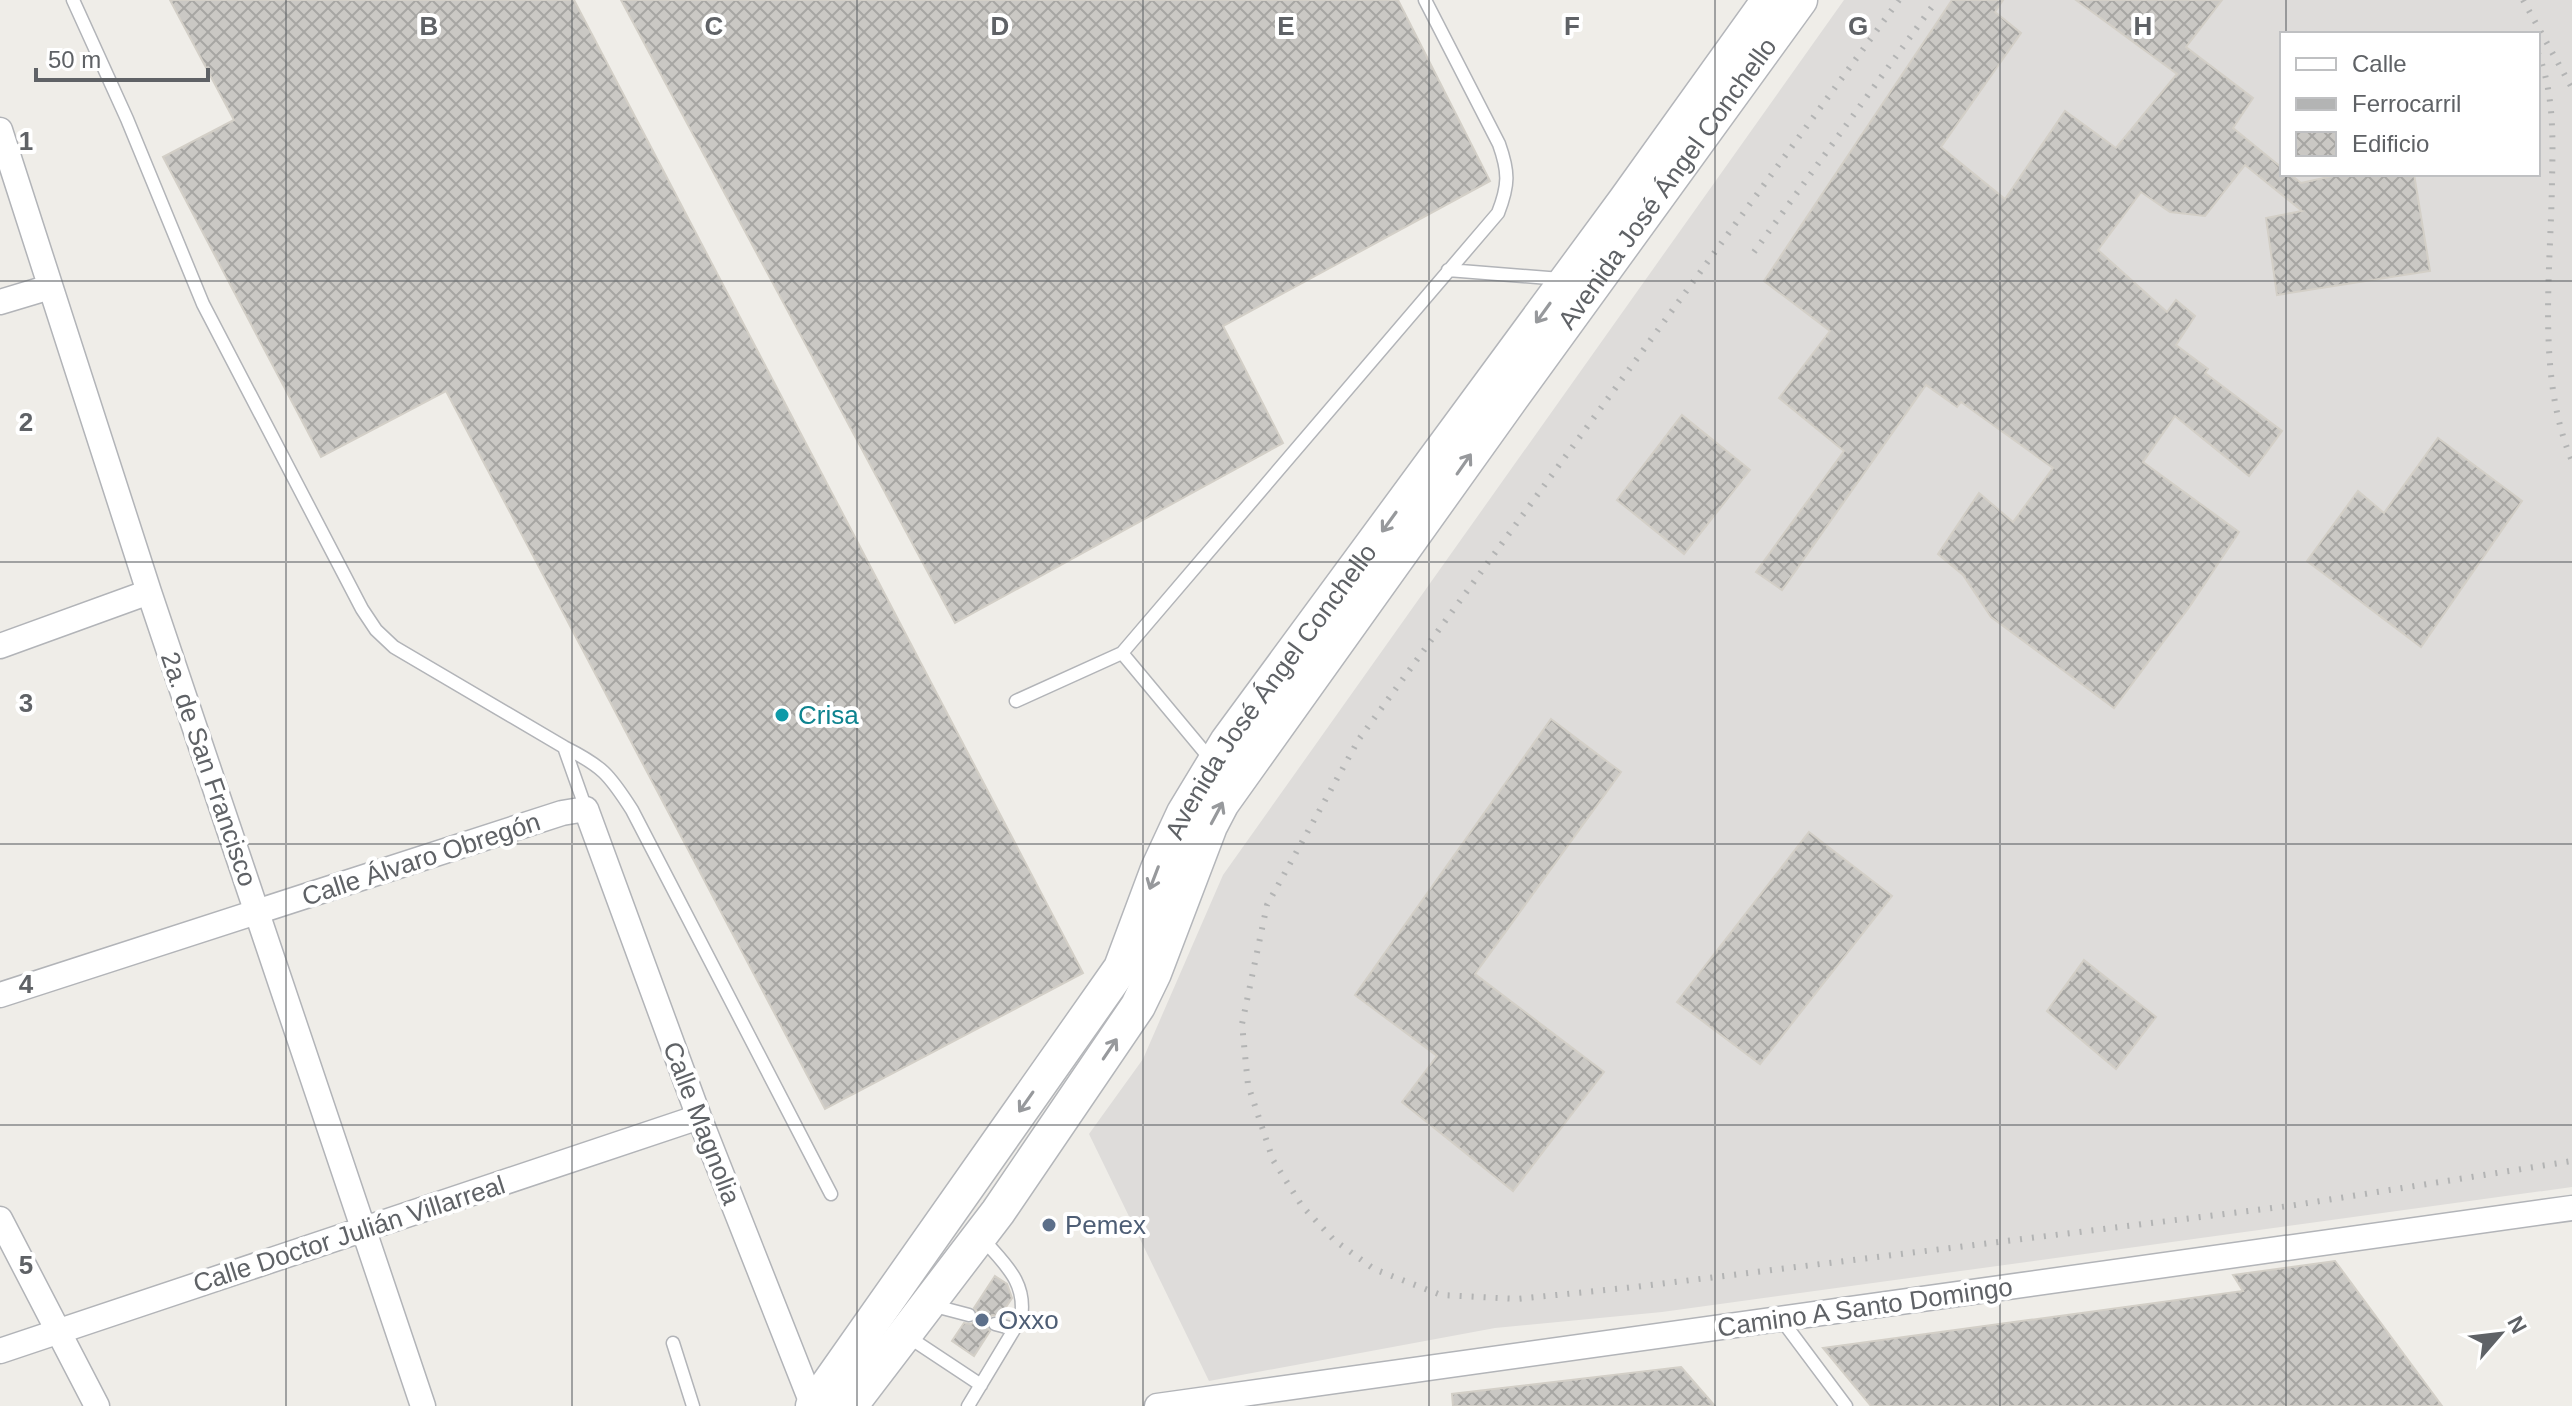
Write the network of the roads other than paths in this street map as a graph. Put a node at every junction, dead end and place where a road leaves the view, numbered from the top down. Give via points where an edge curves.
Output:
1 (73, 0) edge
2 (1425, 0) edge
3 (1769, 0) edge
4 (1800, 0) edge
5 (0, 130) edge
6 (1448, 270) junction
7 (1567, 279) junction
8 (50, 287) junction
9 (0, 302) edge
10 (149, 592) junction
11 (0, 646) edge
12 (1122, 653) junction
13 (1016, 701) dead end
14 (564, 747) junction
15 (1213, 762) junction
16 (586, 809) junction
17 (257, 912) junction
18 (0, 995) edge
19 (699, 1117) junction
20 (831, 1194) dead end
21 (2572, 1208) edge
22 (0, 1219) edge
23 (363, 1230) junction
24 (980, 1236) junction
25 (928, 1304) junction
26 (969, 1315) dead end
27 (1781, 1319) junction
28 (995, 1324) dead end
29 (1014, 1329) junction
30 (60, 1331) junction
31 (904, 1334) junction
32 (673, 1343) dead end
33 (0, 1351) edge
34 (981, 1385) junction
35 (1204, 1403) edge
36 (97, 1406) edge
37 (423, 1406) edge
38 (693, 1406) edge
39 (813, 1406) edge
40 (850, 1406) edge
41 (968, 1406) edge
42 (1157, 1406) edge
43 (1846, 1406) edge

1 - 14 lane via 203,304 376,630 394,647
2 - 6 lane via 1507,168 1498,213
3 - 7 main road, Avenida José Ángel Conchello
24 -> 4 main road, Avenida José Ángel Conchello via 1138,1006 1222,803
5 - 8 street, 2a. de San Francisco
6 - 7 lane
6 - 12 lane
7 -> 15 main road, Avenida José Ángel Conchello
8 - 9 street
8 - 10 street, 2a. de San Francisco
10 - 11 street
10 - 17 street, 2a. de San Francisco
12 - 13 lane
12 - 15 lane
14 - 16 lane
14 - 20 lane via 611,776 632,810
15 -> 39 main road, Avenida José Ángel Conchello via 1158,869 1121,968
16 - 17 street, Calle Álvaro Obregón
16 - 19 street, Calle Magnolia
17 - 18 street, Calle Álvaro Obregón
17 - 23 street, 2a. de San Francisco
19 - 23 street, Calle Doctor Julián Villarreal
19 - 39 street, Calle Magnolia
21 - 27 street, Camino A Santo Domingo
22 - 30 street
23 - 30 street, Calle Doctor Julián Villarreal
23 - 37 street, 2a. de San Francisco
24 - 25 main road, Avenida José Ángel Conchello
24 - 29 lane via 1022,1290 1021,1318
25 - 26 lane
25 - 31 main road, Avenida José Ángel Conchello
27 - 35 street, Camino A Santo Domingo
27 - 43 lane
28 - 29 lane
29 - 34 lane
30 - 33 street, Calle Doctor Julián Villarreal
30 - 36 street
31 - 34 lane
31 - 40 main road, Avenida José Ángel Conchello
32 - 38 lane
34 - 41 lane
35 - 42 street, Camino A Santo Domingo

